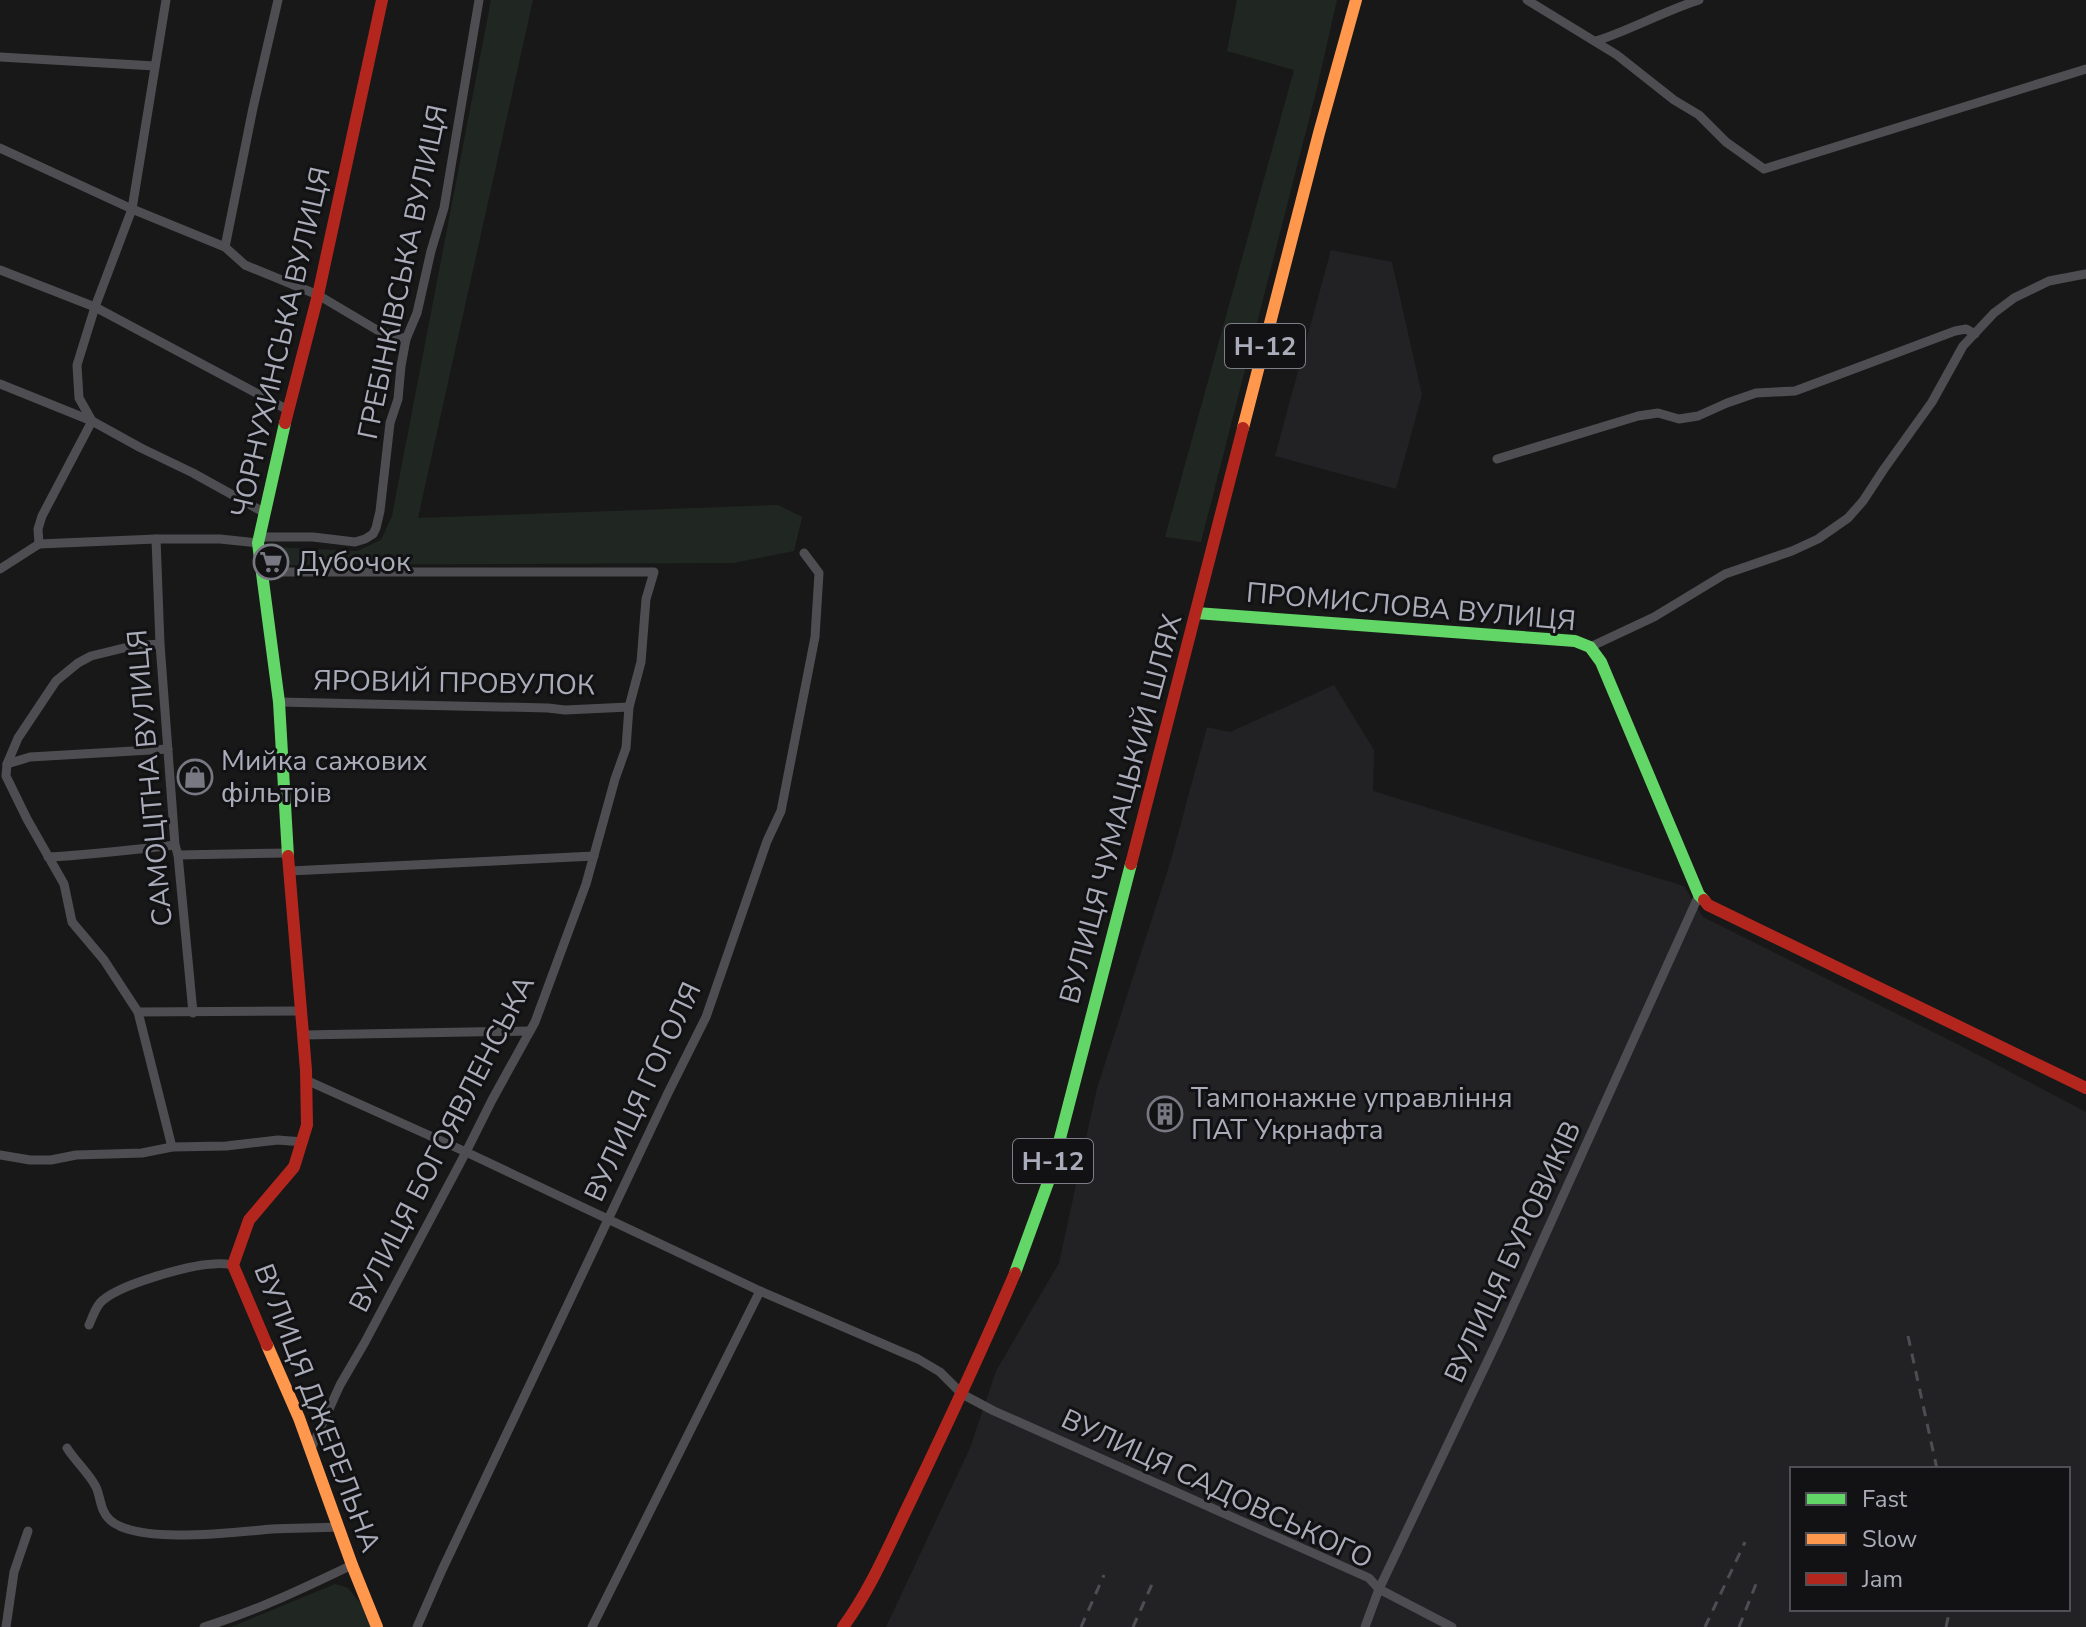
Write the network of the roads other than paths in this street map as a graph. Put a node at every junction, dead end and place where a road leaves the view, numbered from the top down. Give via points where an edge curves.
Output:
1 (166, 0) edge
2 (278, 0) edge
3 (382, 0) edge
4 (479, 0) edge
5 (1356, 0) edge
6 (1527, 0) edge
7 (1699, 0) edge
8 (1596, 41) junction
9 (0, 57) edge
10 (155, 66) junction
11 (2086, 69) edge
12 (0, 148) edge
13 (132, 209) junction
14 (225, 247) junction
15 (0, 270) edge
16 (2086, 274) edge
17 (318, 295) junction
18 (95, 307) junction
19 (1975, 334) junction
20 (406, 339) junction
21 (0, 384) edge
22 (288, 410) junction
23 (92, 421) junction
24 (1497, 459) dead end
25 (265, 513) junction
26 (156, 539) junction
27 (259, 540) junction
28 (39, 544) junction
29 (804, 553) dead end
30 (0, 569) edge
31 (263, 572) junction
32 (1196, 613) junction
33 (160, 644) junction
34 (1590, 647) junction
35 (279, 702) junction
36 (629, 707) junction
37 (168, 749) junction
38 (7, 764) junction
39 (175, 845) junction
40 (287, 853) junction
41 (178, 855) junction
42 (594, 856) junction
43 (48, 857) junction
44 (290, 871) junction
45 (1699, 895) junction
46 (301, 1011) junction
47 (138, 1012) junction
48 (193, 1013) junction
49 (530, 1031) junction
50 (303, 1035) junction
51 (306, 1080) junction
52 (2086, 1088) edge
53 (303, 1142) junction
54 (172, 1147) junction
55 (466, 1152) junction
56 (0, 1155) edge
57 (608, 1220) junction
58 (233, 1265) junction
59 (760, 1291) junction
60 (89, 1325) dead end
61 (962, 1394) junction
62 (67, 1448) dead end
63 (311, 1449) junction
64 (339, 1527) junction
65 (28, 1531) dead end
66 (352, 1565) junction
67 (1379, 1589) junction
68 (860, 1604) junction
69 (6, 1627) edge
70 (204, 1627) edge
71 (377, 1627) edge
72 (417, 1627) edge
73 (592, 1627) edge
74 (843, 1627) edge
75 (854, 1627) edge
76 (1365, 1627) edge
77 (1452, 1627) edge

1 - 10 street
2 - 14 street
3 - 17 street, ЧОРНУХИНСЬКА ВУЛИЦЯ
4 - 20 street, ГРЕБІНКІВСЬКА ВУЛИЦЯ via 444,208
5 - 32 street, ВУЛИЦЯ ЧУМАЦЬКИЙ ШЛЯХ / Н-12
6 - 8 street
7 - 8 street
8 - 11 street via 1764,169
9 - 10 street
10 - 13 street
12 - 13 street
13 - 14 street
13 - 18 street
14 - 17 street via 245,265
15 - 18 street
16 - 19 street via 2049,281 2014,298
17 - 20 street via 377,330
17 - 22 street, ЧОРНУХИНСЬКА ВУЛИЦЯ
18 - 22 street
18 - 23 street via 77,365 79,398
19 - 24 street via 1955,331 1795,391 1756,393 1688,418 1638,416
19 - 34 street via 1848,518 1818,539 1725,574 1654,617
20 - 27 street, ГРЕБІНКІВСЬКА ВУЛИЦЯ via 373,534 355,542 313,537
21 - 23 street
22 - 25 street, ЧОРНУХИНСЬКА ВУЛИЦЯ
23 - 25 street
23 - 28 street via 42,516
25 - 27 street, ЧОРНУХИНСЬКА ВУЛИЦЯ
26 - 27 street
26 - 28 street
26 - 33 street, САМОЦІТНА ВУЛИЦЯ
27 - 31 street, ЧОРНУХИНСЬКА ВУЛИЦЯ
28 - 30 street
29 - 57 street, ВУЛИЦЯ ГОГОЛЯ via 819,573 815,637 781,811 706,1017
31 - 35 street, ЧОРНУХИНСЬКА ВУЛИЦЯ
31 - 36 street, ВУЛИЦЯ БОГОЯВЛЕНСЬКА via 654,572
32 - 34 street, ПРОМИСЛОВА ВУЛИЦЯ via 1575,641
32 - 61 street, ВУЛИЦЯ ЧУМАЦЬКИЙ ШЛЯХ / Н-12 via 1040,1206
33 - 37 street, САМОЦІТНА ВУЛИЦЯ
33 - 38 street via 132,646 78,663 45,695
34 - 45 street, ПРОМИСЛОВА ВУЛИЦЯ via 1601,662
35 - 36 street, ЯРОВИЙ ПРОВУЛОК
35 - 40 street, ЧОРНУХИНСЬКА ВУЛИЦЯ
36 - 42 street, ВУЛИЦЯ БОГОЯВЛЕНСЬКА via 626,748
37 - 38 street via 30,757
37 - 39 street, САМОЦІТНА ВУЛИЦЯ
38 - 43 street via 6,776
39 - 41 street, САМОЦІТНА ВУЛИЦЯ
39 - 43 street
40 - 41 street
40 - 44 street, ЧОРНУХИНСЬКА ВУЛИЦЯ
41 - 48 street, САМОЦІТНА ВУЛИЦЯ
42 - 44 street
42 - 49 street, ВУЛИЦЯ БОГОЯВЛЕНСЬКА
43 - 47 street via 64,884 72,922
44 - 46 street, ЧОРНУХИНСЬКА ВУЛИЦЯ
45 - 52 street via 1722,913
45 - 67 street, ВУЛИЦЯ БУРОВИКІВ
46 - 48 street
46 - 50 street, ЧОРНУХИНСЬКА ВУЛИЦЯ
47 - 48 street
47 - 54 street
49 - 50 street
49 - 55 street, ВУЛИЦЯ БОГОЯВЛЕНСЬКА
50 - 51 street, ЧОРНУХИНСЬКА ВУЛИЦЯ
51 - 53 street, ВУЛИЦЯ ДЖЕРЕЛЬНА
51 - 55 street, ВУЛИЦЯ САДОВСЬКОГО
53 - 54 street
53 - 58 street, ВУЛИЦЯ ДЖЕРЕЛЬНА via 294,1167 249,1220
54 - 56 street via 51,1160
55 - 57 street, ВУЛИЦЯ САДОВСЬКОГО
55 - 63 street, ВУЛИЦЯ БОГОЯВЛЕНСЬКА
57 - 59 street, ВУЛИЦЯ САДОВСЬКОГО
57 - 72 street, ВУЛИЦЯ ГОГОЛЯ
58 - 60 street via 197,1266 125,1287 102,1300
58 - 63 street, ВУЛИЦЯ ДЖЕРЕЛЬНА
59 - 61 street, ВУЛИЦЯ САДОВСЬКОГО via 918,1359
59 - 73 street
61 - 67 street, ВУЛИЦЯ САДОВСЬКОГО via 1369,1578
61 - 68 street, ВУЛИЦЯ ЧУМАЦЬКИЙ ШЛЯХ / Н-12
62 - 64 street via 97,1489 106,1517 127,1530 220,1534
63 - 64 street, ВУЛИЦЯ ДЖЕРЕЛЬНА
64 - 66 street, ВУЛИЦЯ ДЖЕРЕЛЬНА
65 - 69 street via 14,1572
66 - 70 street via 282,1599
66 - 71 street, ВУЛИЦЯ ДЖЕРЕЛЬНА
67 - 76 street, ВУЛИЦЯ БУРОВИКІВ
67 - 77 street, ВУЛИЦЯ САДОВСЬКОГО
68 - 74 street, ВУЛИЦЯ ЧУМАЦЬКИЙ ШЛЯХ / Н-12
68 - 75 street, ВУЛИЦЯ ЧУМАЦЬКИЙ ШЛЯХ / Н-12

